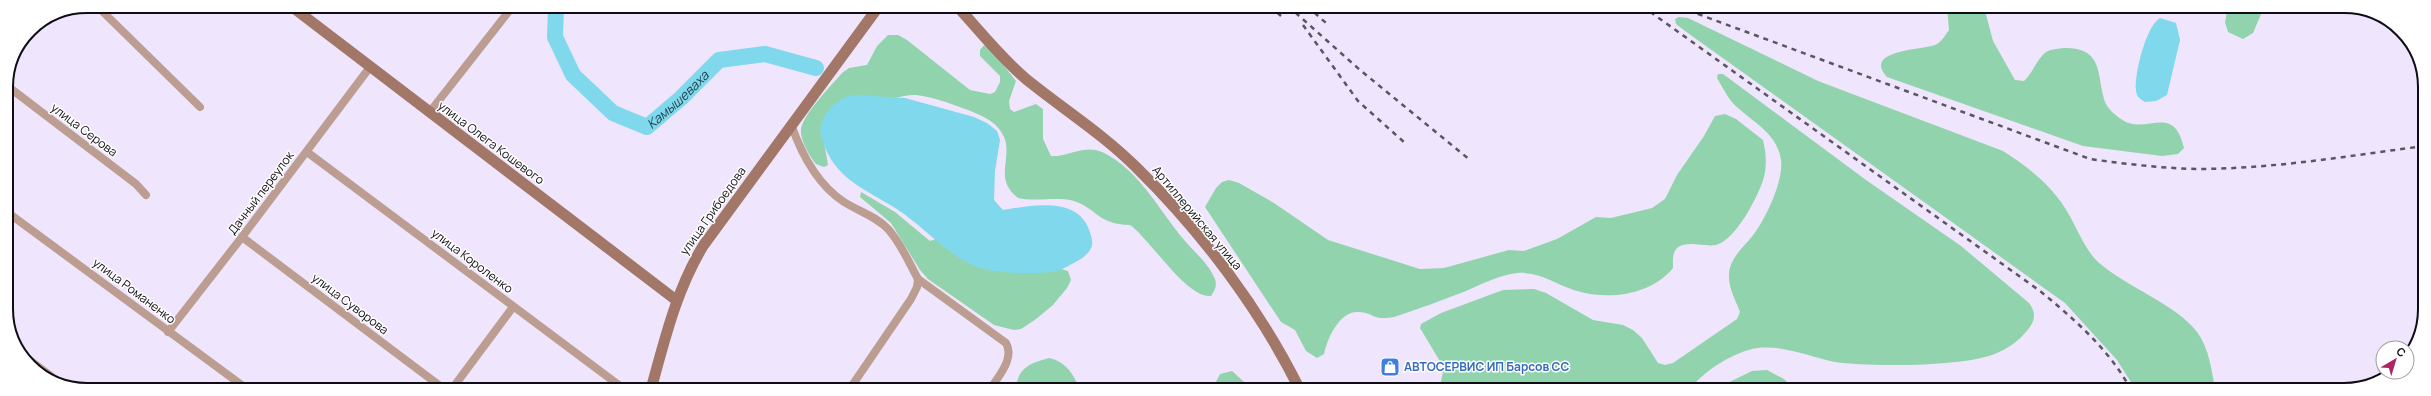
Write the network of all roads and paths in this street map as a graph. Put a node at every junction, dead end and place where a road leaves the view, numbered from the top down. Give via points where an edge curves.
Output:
1 (105, 13) edge
2 (300, 13) edge
3 (508, 13) edge
4 (873, 13) edge
5 (964, 13) edge
6 (370, 67) junction
7 (13, 90) edge
8 (200, 107) dead end
9 (429, 113) junction
10 (791, 124) junction
11 (307, 152) junction
12 (146, 195) dead end
13 (13, 216) edge
14 (242, 238) junction
15 (918, 279) junction
16 (676, 300) junction
17 (513, 307) junction
18 (168, 332) junction
19 (239, 383) edge
20 (436, 383) edge
21 (456, 383) edge
22 (616, 383) edge
23 (653, 383) edge
24 (854, 383) edge
25 (994, 383) edge
26 (1296, 383) edge

1 - 8 street
2 - 6 street, улица Олега Кошевого
3 - 9 street
4 - 10 street, улица Грибоедова
5 - 26 street, Артиллерийская улица via 1025,78 1102,136 1161,193 1214,256 1267,333
6 - 9 street, улица Олега Кошевого
6 - 11 street, Дачный переулок
7 - 12 street, улица Серова via 136,184
9 - 16 street, улица Олега Кошевого
10 - 15 street via 799,148 810,165 844,202 888,228
10 - 16 street, улица Грибоедова via 703,246 687,272
11 - 14 street, Дачный переулок
11 - 17 street, улица Короленко
13 - 18 street, улица Романенко
14 - 18 street, Дачный переулок
14 - 20 street, улица Суворова
15 - 24 street via 912,299
15 - 25 street via 1006,343 1009,356
16 - 23 street, улица Грибоедова
17 - 21 street
17 - 22 street, улица Короленко
18 - 19 street, улица Романенко

